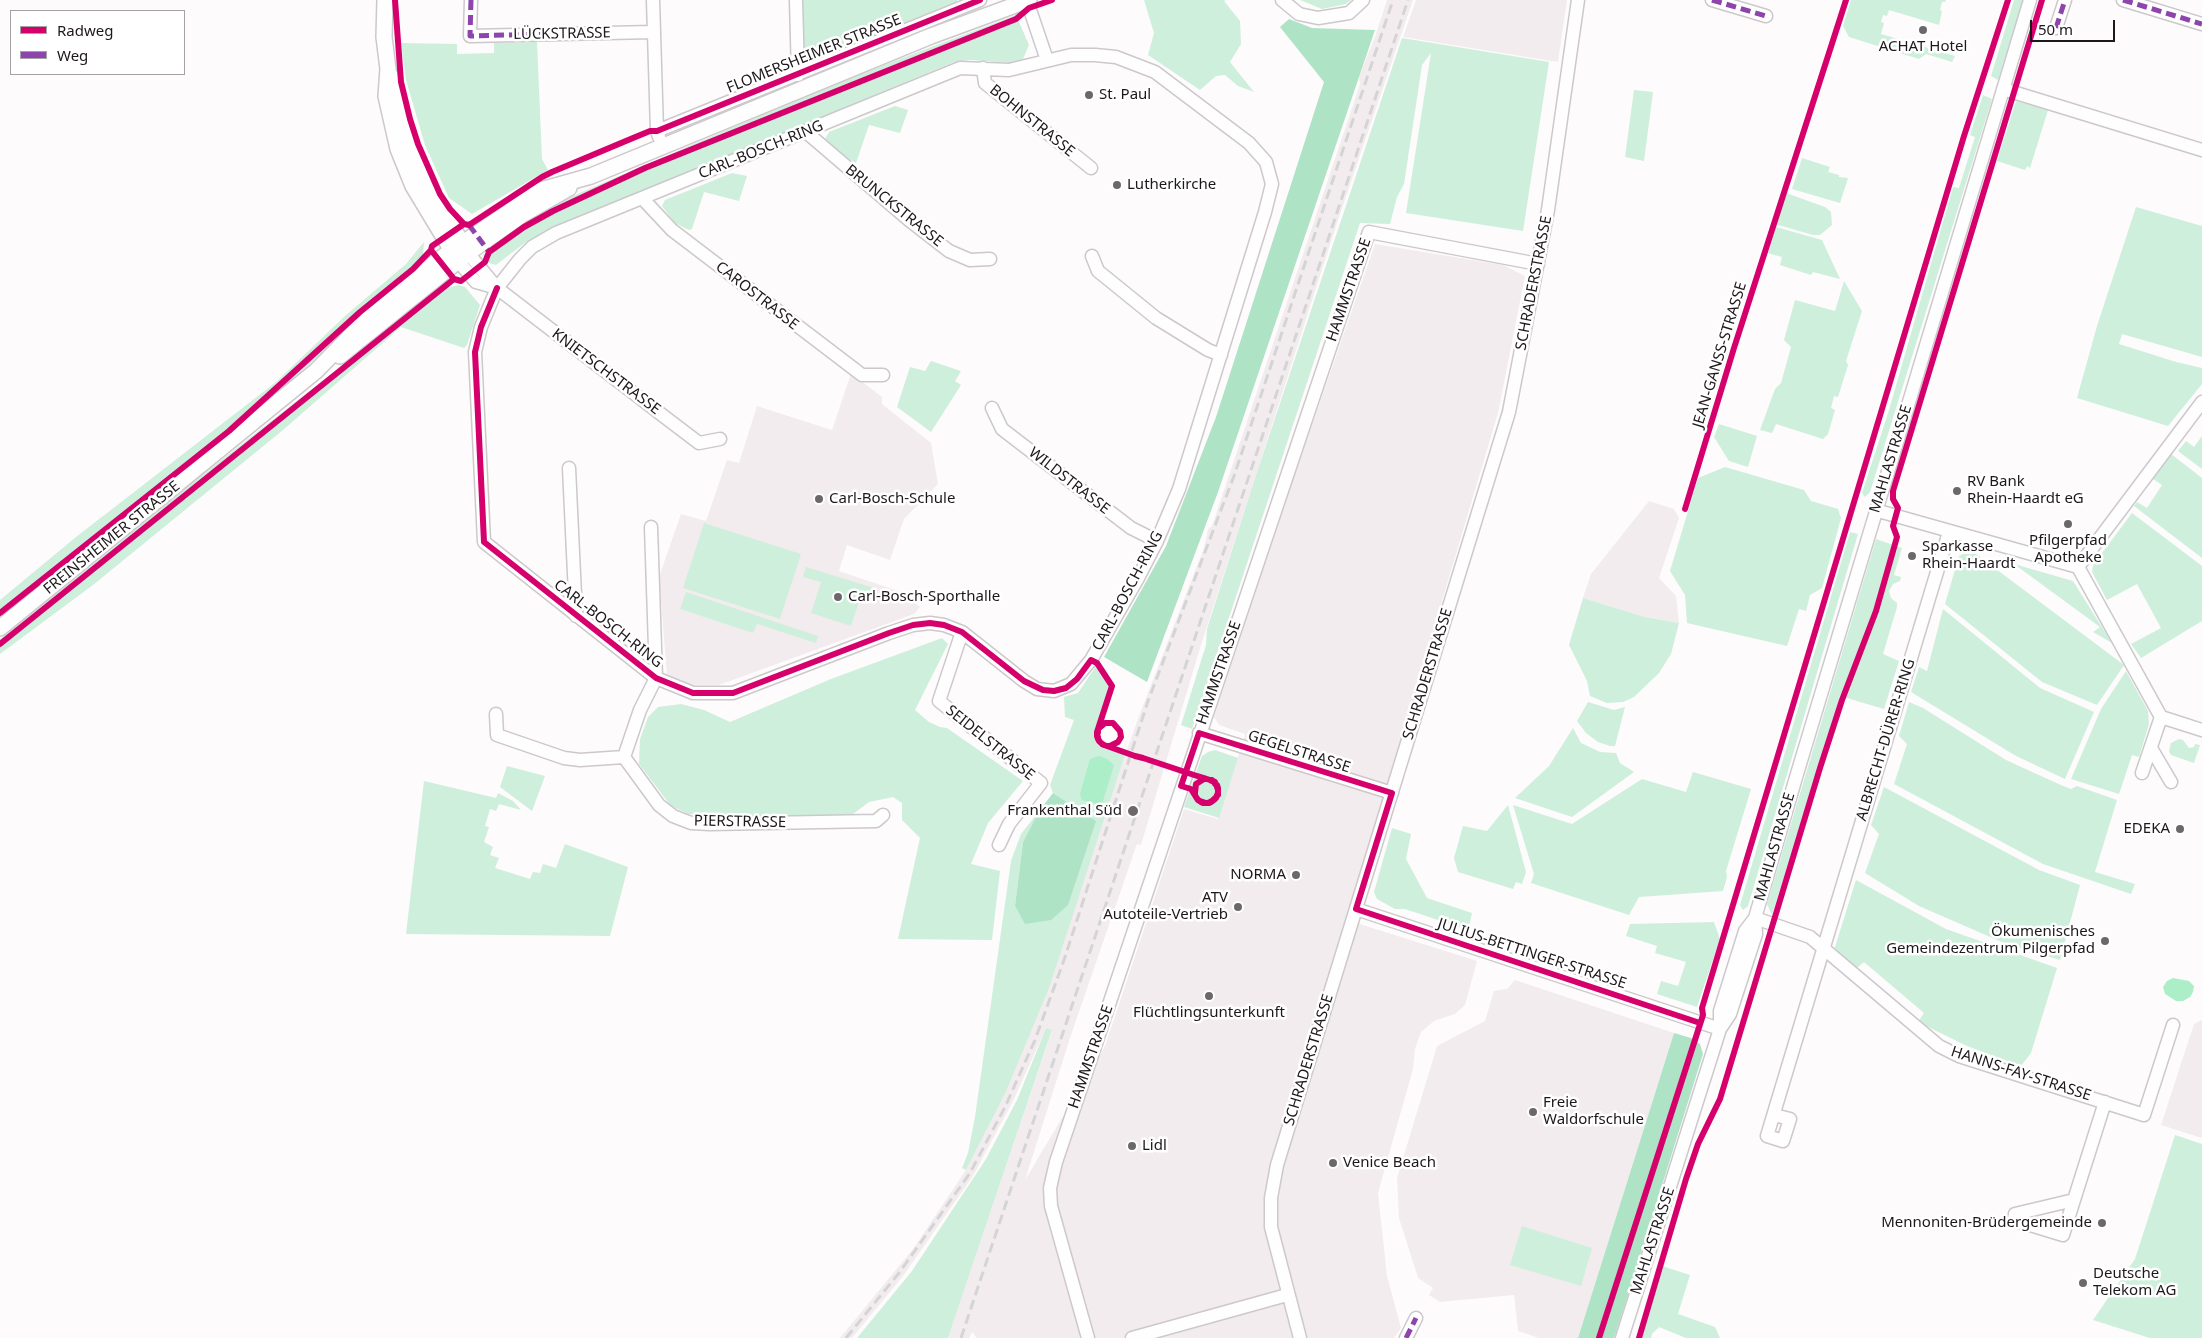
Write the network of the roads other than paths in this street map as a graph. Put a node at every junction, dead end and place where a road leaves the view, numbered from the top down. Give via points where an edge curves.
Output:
1 (385, 0) edge
2 (470, 0) edge
3 (653, 0) edge
4 (796, 0) edge
5 (980, 0) edge
6 (1028, 0) edge
7 (1282, 0) edge
8 (1363, 0) edge
9 (1578, 0) edge
10 (1712, 0) edge
11 (2030, 0) edge
12 (2065, 0) edge
13 (2122, 0) edge
14 (962, 4) edge
15 (1766, 16) dead end
16 (2202, 24) edge
17 (2056, 28) dead end
18 (653, 32) junction
19 (1047, 60) junction
20 (983, 68) junction
21 (798, 75) junction
22 (2003, 89) junction
23 (656, 132) junction
24 (806, 132) junction
25 (663, 147) junction
26 (2202, 150) edge
27 (1091, 168) dead end
28 (642, 198) junction
29 (460, 252) junction
30 (1092, 256) dead end
31 (990, 259) dead end
32 (1538, 264) junction
33 (497, 288) junction
34 (1221, 355) junction
35 (883, 375) dead end
36 (2202, 402) edge
37 (992, 408) dead end
38 (720, 439) dead end
39 (569, 468) dead end
40 (1876, 510) junction
41 (651, 527) dead end
42 (1949, 532) junction
43 (1157, 541) junction
44 (2078, 567) junction
45 (576, 616) junction
46 (0, 628) edge
47 (962, 632) junction
48 (656, 678) junction
49 (496, 714) dead end
50 (2161, 717) junction
51 (2202, 730) edge
52 (1199, 733) junction
53 (2151, 748) junction
54 (624, 757) junction
55 (2142, 773) dead end
56 (2171, 782) dead end
57 (1392, 794) junction
58 (884, 815) dead end
59 (999, 845) dead end
60 (1356, 909) junction
61 (1755, 918) junction
62 (1823, 947) junction
63 (2173, 1026) dead end
64 (1720, 1029) junction
65 (2105, 1102) junction
66 (1774, 1115) dead end
67 (2074, 1200) dead end
68 (1287, 1294) junction
69 (1416, 1318) dead end
70 (1088, 1338) edge
71 (1132, 1338) edge
72 (1300, 1338) edge
73 (1406, 1338) edge
74 (1622, 1338) edge

1 - 29 main road via 386,96 398,149 413,186
2 - 18 street, LÜCKSTRASSE via 470,36
3 - 18 street
4 - 21 street
5 - 14 street, FLOMERSHEIMER STRASSE
6 - 19 street
6 - 25 main road, FLOMERSHEIMER STRASSE via 931,36
7 - 8 street via 1299,14 1318,18 1349,13
9 - 32 street, SCHRADERSTRASSE
10 - 15 street
11 - 22 street, MAHLASTRASSE
12 - 17 street
13 - 16 street
14 - 21 street, FLOMERSHEIMER STRASSE
18 - 23 street
19 - 20 street, CARL-BOSCH-RING via 1008,70
19 - 34 street, CARL-BOSCH-RING via 1095,54 1116,57 1155,72 1249,143 1266,162 1272,184 1270,196
20 - 24 street, CARL-BOSCH-RING via 960,68
20 - 27 street, BOHNSTRASSE via 985,83
21 - 23 street, FLOMERSHEIMER STRASSE
22 - 26 street
22 - 40 street, MAHLASTRASSE
23 - 25 street
24 - 28 street, CARL-BOSCH-RING
24 - 31 street, BRUNCKSTRASSE via 949,251 970,260
25 - 29 main road, FLOMERSHEIMER STRASSE via 591,176 541,190
28 - 33 street, CARL-BOSCH-RING via 556,233 532,247
28 - 35 street, CAROSTRASSE via 672,230 862,375
29 - 33 street
29 - 46 main road, FREINSHEIMER STRASSE via 371,315 316,371
30 - 34 street via 1098,271 1156,318
32 - 52 street, HAMMSTRASSE via 1369,232
32 - 57 street, SCHRADERSTRASSE via 1509,412
33 - 38 street, KNIETSCHSTRASSE via 699,443
33 - 45 street, CARL-BOSCH-RING via 475,352 484,542
34 - 43 street, CARL-BOSCH-RING via 1180,489
36 - 44 street
37 - 43 street, WILDSTRASSE via 1002,429 1130,528
39 - 45 street
40 - 42 street
40 - 61 street, MAHLASTRASSE
41 - 48 street
42 - 44 street
42 - 62 street, ALBRECHT-DÜRER-RING
43 - 47 street, CARL-BOSCH-RING via 1091,660 1066,688 1049,692 1032,686
44 - 50 street
45 - 48 street, CARL-BOSCH-RING
47 - 48 street, CARL-BOSCH-RING via 944,624 913,625 733,693 693,693
47 - 59 street, SEIDELSTRASSE via 939,701 1040,783 1009,824
48 - 54 street via 640,710
49 - 54 street via 497,735 564,758
50 - 51 street
50 - 53 street
52 - 57 street, GEGELSTRASSE
52 - 70 street, HAMMSTRASSE via 1072,1111 1050,1188 1051,1206
53 - 55 street
53 - 56 street
54 - 58 street, PIERSTRASSE via 659,805 673,816 691,823 876,821
57 - 60 street, SCHRADERSTRASSE
60 - 64 street, JULIUS-BETTINGER-STRASSE
60 - 68 street, SCHRADERSTRASSE via 1274,1181 1271,1227
61 - 62 street, HANNS-FAY-STRASSE via 1810,937
61 - 64 street, MAHLASTRASSE via 1745,931 1720,1011
62 - 65 street, HANNS-FAY-STRASSE via 1939,1046 1959,1056
62 - 66 street
63 - 65 street, HANNS-FAY-STRASSE via 2144,1114
64 - 74 street, MAHLASTRASSE
65 - 67 street, HANNS-FAY-STRASSE
68 - 71 street
68 - 72 street, SCHRADERSTRASSE
69 - 73 street

